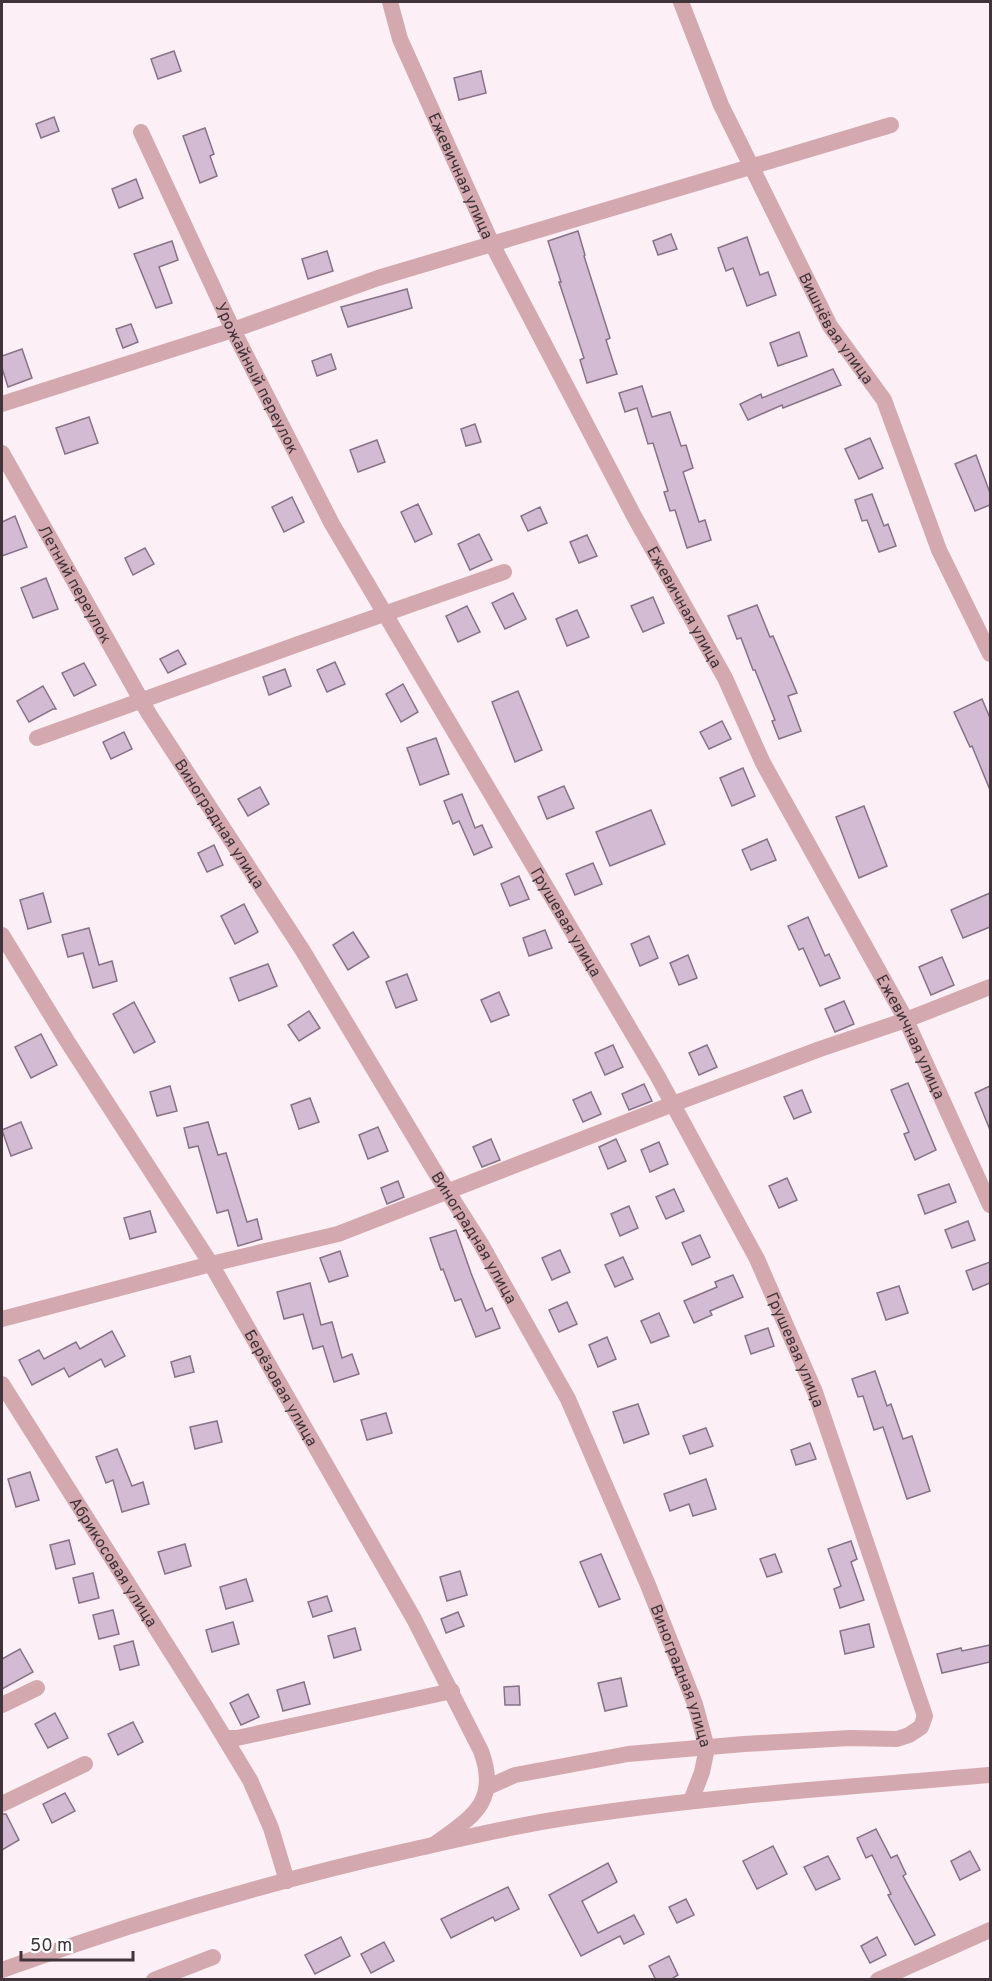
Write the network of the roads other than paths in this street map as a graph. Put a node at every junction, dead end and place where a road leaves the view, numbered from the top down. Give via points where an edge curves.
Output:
1 (390, 2) edge
2 (681, 2) edge
3 (891, 125) dead end
4 (141, 132) dead end
5 (752, 167) junction
6 (492, 244) junction
7 (233, 330) junction
8 (2, 404) edge
9 (2, 453) edge
10 (504, 572) dead end
11 (387, 615) junction
12 (990, 654) edge
13 (145, 708) junction
14 (38, 738) dead end
15 (2, 935) edge
16 (990, 987) edge
17 (906, 1020) junction
18 (673, 1104) junction
19 (447, 1192) junction
20 (990, 1205) edge
21 (211, 1264) junction
22 (2, 1318) edge
23 (2, 1384) edge
24 (37, 1688) dead end
25 (452, 1691) junction
26 (2, 1705) edge
27 (226, 1738) junction
28 (707, 1748) junction
29 (85, 1764) dead end
30 (990, 1775) edge
31 (488, 1787) junction
32 (691, 1801) junction
33 (2, 1804) edge
34 (435, 1844) junction
35 (287, 1881) junction
36 (990, 1930) edge
37 (213, 1957) dead end
38 (2, 1970) edge
39 (154, 1980) edge
40 (878, 1980) edge

1 - 6 street, Ежевичная улица via 400,39
2 - 5 street, Вишнёвая улица via 722,105
3 - 5 street
4 - 7 street, Урожайный переулок
5 - 6 street
5 - 12 street, Вишнёвая улица via 830,326 884,400 939,550
6 - 7 street via 378,278
6 - 17 street, Ежевичная улица via 634,516 725,678 764,763
7 - 8 street
7 - 11 street, Урожайный переулок via 332,524
9 - 13 street, Летний переулок
10 - 11 street
11 - 13 street
11 - 18 street, Грушевая улица
13 - 14 street
13 - 19 street, Виноградная улица via 303,951
15 - 21 street, Берёзовая улица
16 - 17 street
17 - 18 street
17 - 20 street, Ежевичная улица
18 - 19 street
18 - 28 street, Грушевая улица via 757,1259 815,1392 925,1716 921,1727 897,1739 850,1738
19 - 21 street via 338,1234
19 - 28 street, Виноградная улица via 568,1398 648,1585 695,1704
21 - 22 street
21 - 25 street, Берёзовая улица
23 - 27 street, Абрикосовая улица
24 - 26 street
25 - 27 street
25 - 31 street, Берёзовая улица via 486,1766
27 - 35 street, Абрикосовая улица via 271,1827
28 - 31 street, Грушевая улица via 628,1754 515,1775
28 - 32 street, Виноградная улица
29 - 33 street
30 - 32 street
31 - 34 street via 484,1800 470,1818
32 - 34 street via 554,1819
34 - 35 street
35 - 38 street via 103,1934
36 - 40 street
37 - 39 street

